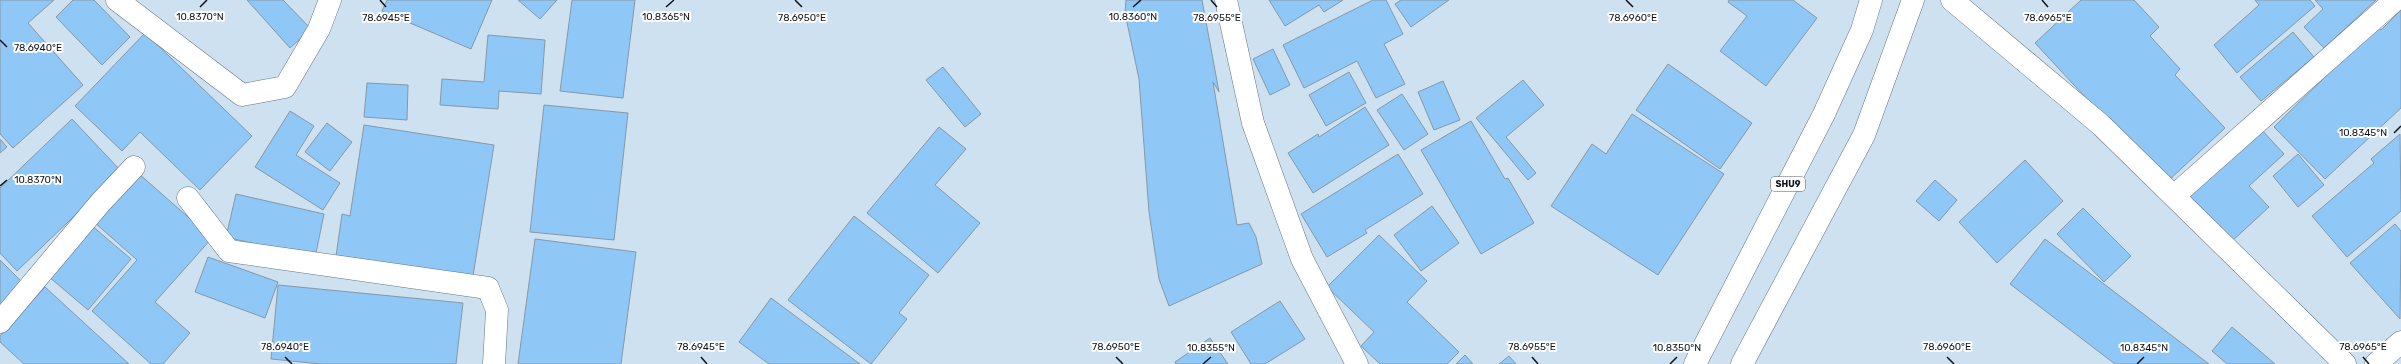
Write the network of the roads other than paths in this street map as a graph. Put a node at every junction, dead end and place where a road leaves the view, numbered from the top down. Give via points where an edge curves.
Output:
1 (117, 0) edge
2 (330, 0) edge
3 (1226, 0) edge
4 (1871, 0) edge
5 (1912, 0) edge
6 (1952, 0) edge
7 (2395, 0) edge
8 (134, 167) dead end
9 (2174, 196) junction
10 (188, 198) dead end
11 (0, 322) edge
12 (2401, 342) edge
13 (494, 364) edge
14 (1357, 364) edge
15 (1695, 364) edge
16 (1742, 364) edge
17 (2345, 364) edge
18 (2376, 364) edge

1 - 2 main road via 242,95 285,87 319,29
3 - 14 main road via 1253,123 1302,259
4 - 15 main road, SHU9 via 1862,30 1824,114
5 - 16 main road via 1864,135
6 - 9 main road via 2101,125
7 - 9 main road
8 - 11 main road via 101,202
9 - 17 main road
10 - 13 main road via 228,251 488,288 498,310
12 - 18 main road

